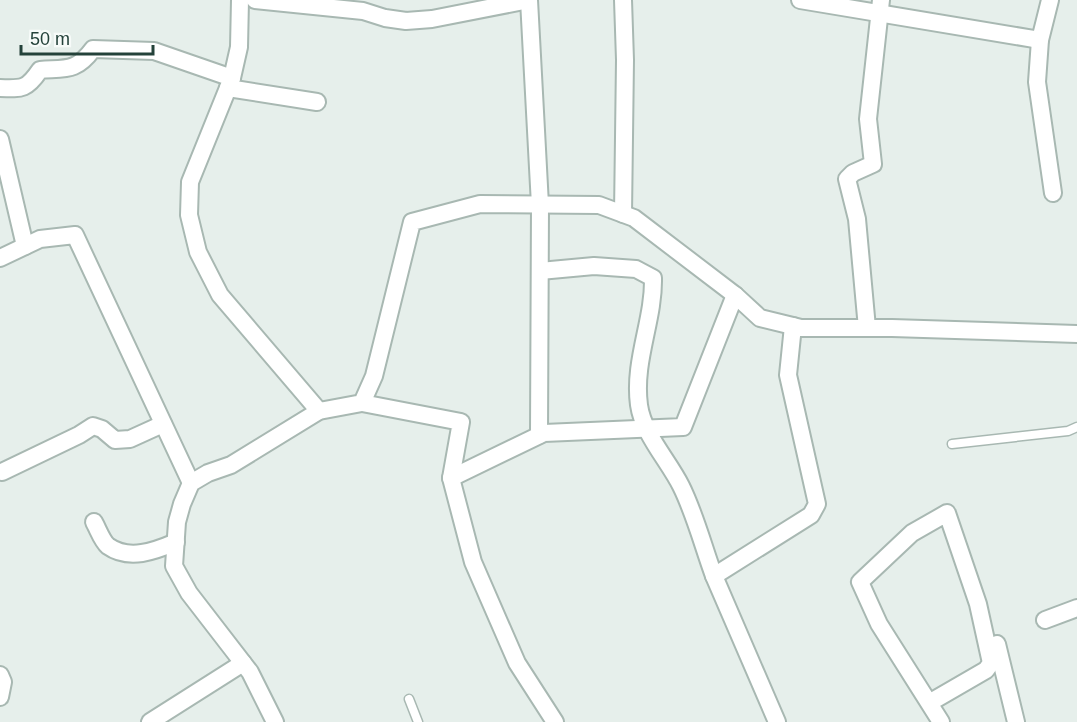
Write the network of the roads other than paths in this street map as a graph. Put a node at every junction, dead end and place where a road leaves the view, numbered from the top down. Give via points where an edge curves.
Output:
1 (240, 0) edge
2 (255, 0) edge
3 (530, 0) edge
4 (624, 0) edge
5 (800, 0) edge
6 (1050, 0) edge
7 (880, 7) edge
8 (1040, 40) junction
9 (230, 83) junction
10 (0, 88) edge
11 (317, 102) dead end
12 (0, 139) edge
13 (1053, 193) dead end
14 (540, 205) junction
15 (623, 214) junction
16 (25, 246) junction
17 (0, 258) edge
18 (540, 271) junction
19 (735, 295) junction
20 (793, 326) junction
21 (867, 328) junction
22 (1077, 334) edge
23 (362, 403) junction
24 (319, 411) junction
25 (163, 424) junction
26 (1077, 427) edge
27 (647, 429) junction
28 (539, 435) junction
29 (952, 444) dead end
30 (2, 472) dead end
31 (451, 478) junction
32 (191, 483) junction
33 (94, 522) dead end
34 (176, 542) junction
35 (714, 576) junction
36 (1077, 608) edge
37 (1045, 620) dead end
38 (993, 630) dead end
39 (243, 663) junction
40 (0, 675) edge
41 (0, 697) edge
42 (409, 699) dead end
43 (929, 703) junction
44 (150, 722) edge
45 (275, 722) edge
46 (418, 722) edge
47 (555, 722) edge
48 (777, 722) edge
49 (941, 722) edge
50 (1016, 722) edge

1 - 9 street via 239,48
2 - 3 street via 363,11 406,21
3 - 14 street
4 - 15 street
5 - 7 street
6 - 8 street
7 - 8 street
7 - 21 street via 868,119 873,164 847,179 857,219
8 - 13 street via 1037,82
9 - 10 street via 154,51 93,49 82,63 40,70 21,89
9 - 11 street
9 - 24 street via 190,182 189,214 198,252 220,295
12 - 16 street
14 - 15 street via 599,205
14 - 18 street
14 - 23 street via 480,204 412,222 374,376
15 - 19 street via 634,218
16 - 17 street
16 - 25 street via 40,239 75,235
18 - 27 street via 594,266 636,269 653,278 640,359 639,405
18 - 28 street
19 - 20 street via 760,318
19 - 27 street via 683,427
20 - 21 street
20 - 35 street via 788,375 817,504 811,514
21 - 22 street
23 - 24 street
23 - 31 street via 461,422
24 - 32 street via 231,465
25 - 30 street via 130,439 115,440 93,426
25 - 32 street
26 - 29 lane
27 - 28 street
27 - 35 street via 681,487
28 - 31 street
31 - 47 street via 473,562 517,663
32 - 34 street via 177,522
33 - 34 street via 106,545 124,553 150,553
34 - 39 street via 174,566 189,593
35 - 48 street
36 - 37 street
38 - 50 street
39 - 44 street
39 - 45 street
40 - 41 street
42 - 46 lane
43 - 43 street via 986,670 991,663 978,604 947,513 912,533 860,582 879,624
43 - 49 street

